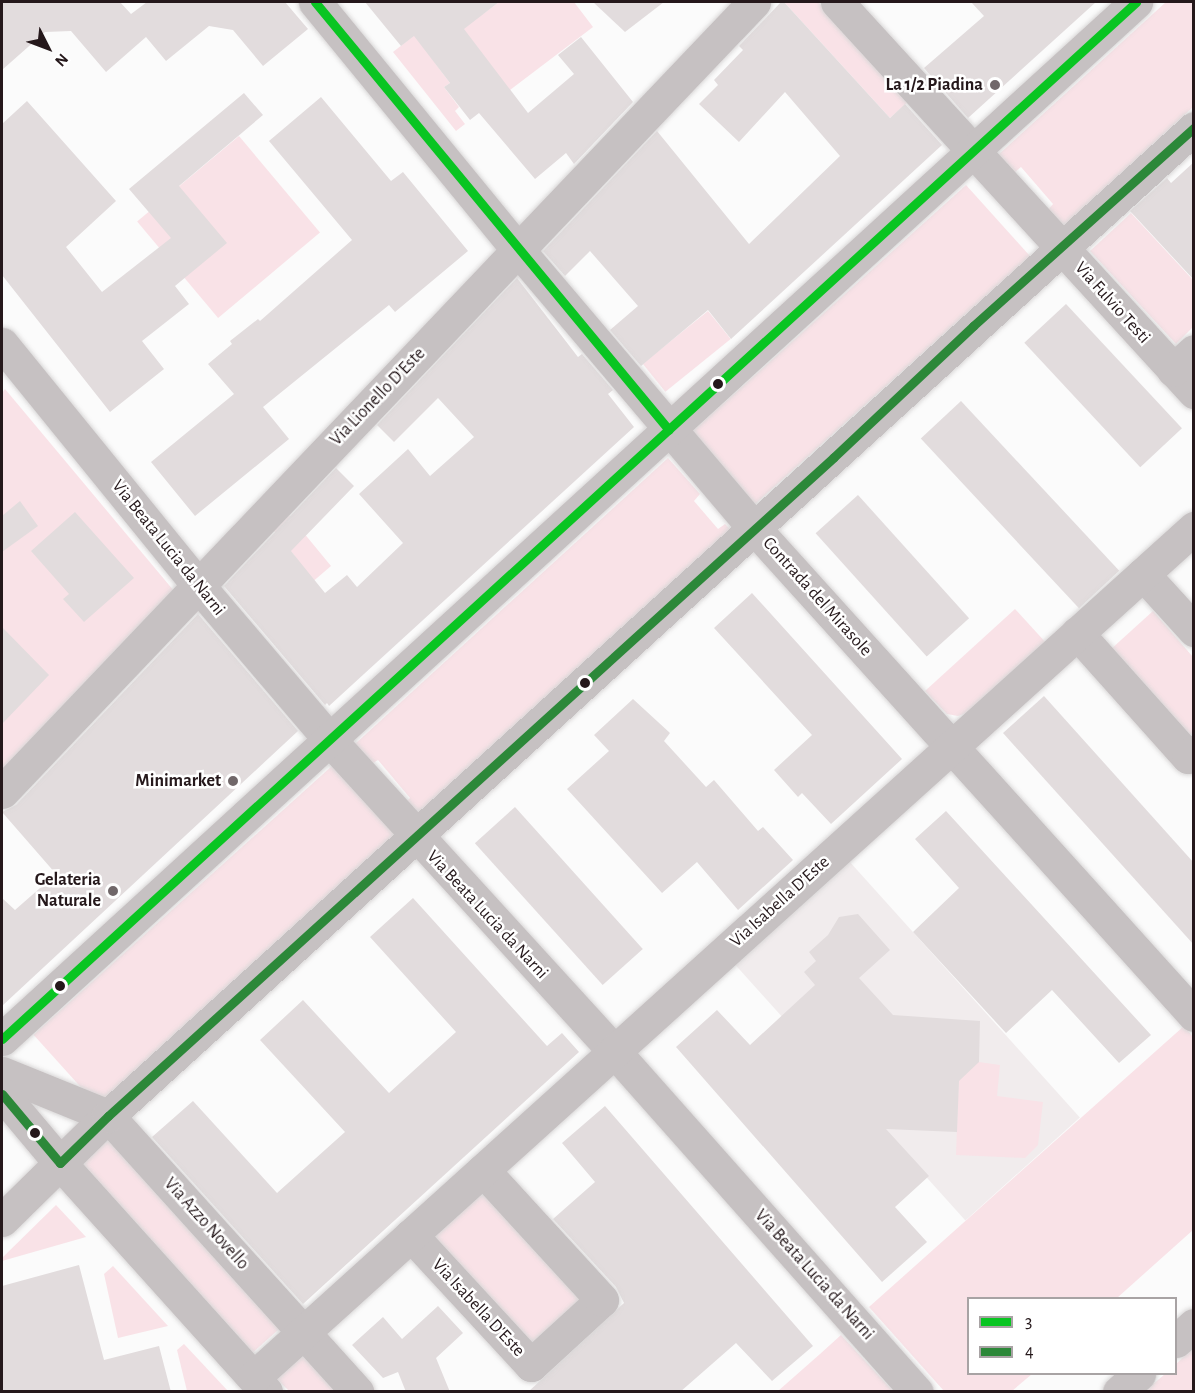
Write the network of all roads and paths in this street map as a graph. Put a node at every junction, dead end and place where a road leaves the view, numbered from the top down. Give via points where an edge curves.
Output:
1 (315, 2) edge
2 (754, 2) edge
3 (837, 2) edge
4 (1136, 2) edge
5 (1194, 128) edge
6 (972, 150) junction
7 (1062, 249) junction
8 (519, 251) junction
9 (4, 351) edge
10 (1187, 371) edge
11 (669, 430) junction
12 (1194, 528) edge
13 (755, 529) junction
14 (1143, 574) junction
15 (197, 584) junction
16 (1194, 630) edge
17 (1077, 633) junction
18 (330, 740) junction
19 (952, 746) junction
20 (1194, 752) edge
21 (2, 792) edge
22 (415, 837) junction
23 (1194, 1015) edge
24 (2, 1040) edge
25 (614, 1051) junction
26 (2, 1073) edge
27 (2, 1094) edge
28 (108, 1116) junction
29 (60, 1163) junction
30 (483, 1170) junction
31 (2, 1220) edge
32 (411, 1235) junction
33 (1194, 1325) edge
34 (303, 1332) junction
35 (1177, 1340) edge
36 (1138, 1375) edge
37 (260, 1384) edge
38 (357, 1392) edge
39 (917, 1392) edge
40 (1119, 1392) edge

1 - 8 street, Contrada del Mirasole
2 - 8 street, Via Lionello D'Este
3 - 6 street, Via Fulvio Testi
4 - 6 street
5 - 7 street
6 - 7 street, Via Fulvio Testi
6 - 11 street
7 - 10 street, Via Fulvio Testi
7 - 13 street via 973,326
8 - 11 street, Contrada del Mirasole
8 - 15 street, Via Lionello D'Este
9 - 15 street, Via Beata Lucia da Narni
11 - 13 street, Contrada del Mirasole
11 - 18 street
12 - 14 street, Via Isabella D'Este
13 - 19 street, Contrada del Mirasole
13 - 22 street
14 - 16 street
14 - 17 street, Via Isabella D'Este
15 - 18 street, Via Beata Lucia da Narni
15 - 21 street, Via Lionello D'Este
17 - 19 street, Via Isabella D'Este
17 - 20 street via 1188,757
18 - 22 street, Via Beata Lucia da Narni
18 - 24 street
19 - 23 street, Contrada del Mirasole
19 - 25 street, Via Isabella D'Este
22 - 25 street, Via Beata Lucia da Narni
22 - 28 street
25 - 30 street, Via Isabella D'Este
25 - 39 street, Via Beata Lucia da Narni
26 - 28 street
27 - 29 street
28 - 29 street
28 - 34 street, Via Azzo Novello
29 - 31 street
29 - 37 street
30 - 32 street, Via Isabella D'Este
30 - 32 street, Via Isabella D'Este via 602,1300 531,1365
32 - 34 street, Via Isabella D'Este
33 - 35 street
34 - 37 street
34 - 38 street, Via Azzo Novello
36 - 40 street

